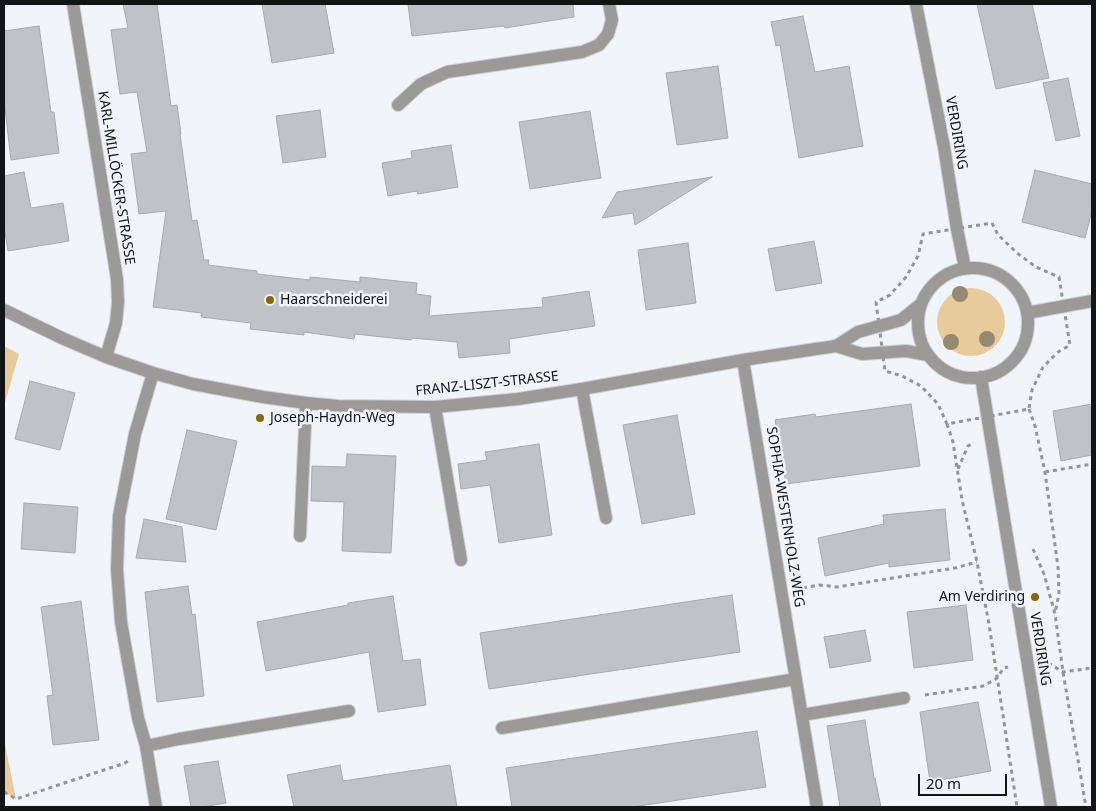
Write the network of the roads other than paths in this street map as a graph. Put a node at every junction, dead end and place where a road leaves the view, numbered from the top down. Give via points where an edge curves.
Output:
1 (72, 4) edge
2 (609, 4) edge
3 (916, 4) edge
4 (398, 105) dead end
5 (965, 268) junction
6 (1092, 301) edge
7 (921, 304) junction
8 (4, 310) edge
9 (1027, 313) junction
10 (836, 346) junction
11 (928, 355) junction
12 (106, 357) junction
13 (743, 360) junction
14 (153, 373) junction
15 (981, 377) junction
16 (582, 389) junction
17 (306, 403) junction
18 (435, 407) junction
19 (606, 518) dead end
20 (300, 536) dead end
21 (461, 560) dead end
22 (796, 679) junction
23 (904, 698) road end
24 (349, 711) dead end
25 (802, 715) junction
26 (502, 728) dead end
27 (146, 746) junction
28 (156, 807) edge
29 (816, 807) edge
30 (1051, 807) edge

1 - 12 street, KARL-MILLÖCKER-STRASSE via 117,279 116,324
2 - 4 street via 612,20 608,34 599,46 582,52 447,72 421,84
3 - 5 street, VERDIRING
5 - 7 street via 939,280
5 - 9 street via 995,273 1008,281 1017,290
6 - 9 street
7 - 10 street, FRANZ-LISZT-STRASSE via 901,320 858,332
7 - 11 street via 918,333
8 - 12 street, FRANZ-LISZT-STRASSE
9 - 15 street via 1025,340 1018,354 1006,367
10 - 11 street, FRANZ-LISZT-STRASSE via 862,354 906,351
10 - 13 street, FRANZ-LISZT-STRASSE
11 - 15 street via 952,374
12 - 14 street, FRANZ-LISZT-STRASSE
13 - 16 street, FRANZ-LISZT-STRASSE
13 - 22 street, SOPHIA-WESTENHOLZ-WEG
14 - 17 street, FRANZ-LISZT-STRASSE via 193,384
14 - 27 street via 135,434 121,507 117,569 121,622
15 - 30 street, VERDIRING
16 - 18 street, FRANZ-LISZT-STRASSE
16 - 19 street
17 - 18 street, FRANZ-LISZT-STRASSE
17 - 20 street
18 - 21 street
22 - 25 street, SOPHIA-WESTENHOLZ-WEG
22 - 26 street
23 - 25 street
24 - 27 street
25 - 29 street, SOPHIA-WESTENHOLZ-WEG
27 - 28 street

